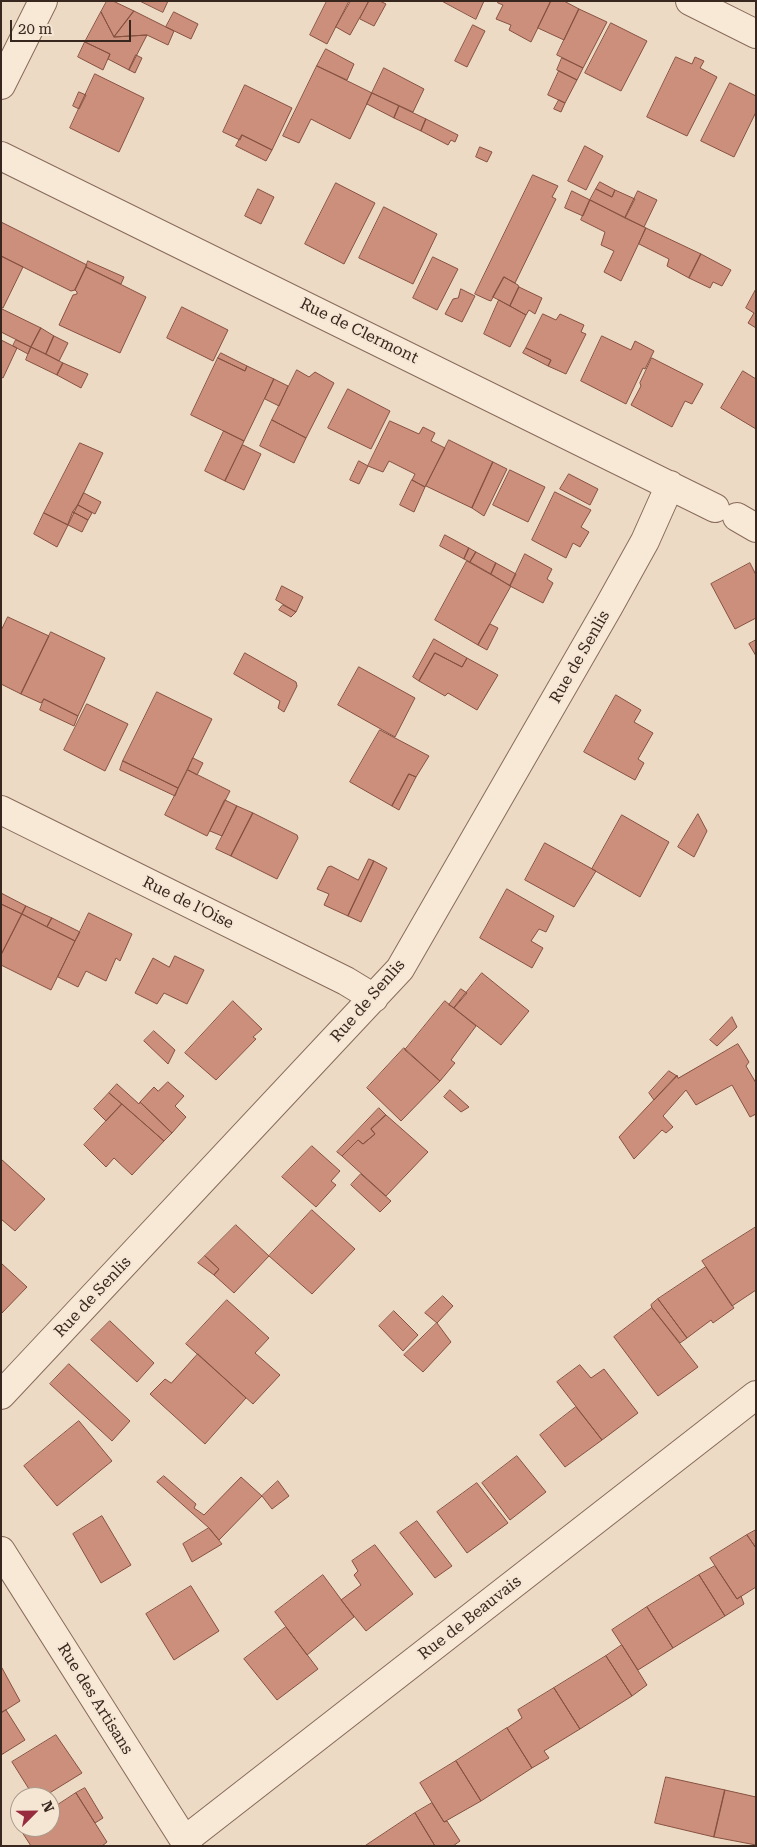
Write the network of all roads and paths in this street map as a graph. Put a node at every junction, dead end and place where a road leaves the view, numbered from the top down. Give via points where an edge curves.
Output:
1 (43, 1) edge
2 (690, 1) edge
3 (756, 34) edge
4 (1, 85) edge
5 (1, 156) edge
6 (670, 485) junction
7 (736, 518) edge
8 (1, 810) edge
9 (374, 998) junction
10 (1, 1395) edge
11 (756, 1395) edge
12 (1, 1551) edge
13 (187, 1843) edge

1 - 4 street
2 - 3 street
5 - 6 street, Rue de Clermont
6 - 7 street, Rue de Clermont
6 - 9 street, Rue de Senlis via 645,541 609,606 400,969
8 - 9 street, Rue de l'Oise via 346,981
9 - 10 street, Rue de Senlis
11 - 13 street, Rue de Beauvais
12 - 13 street, Rue des Artisans

